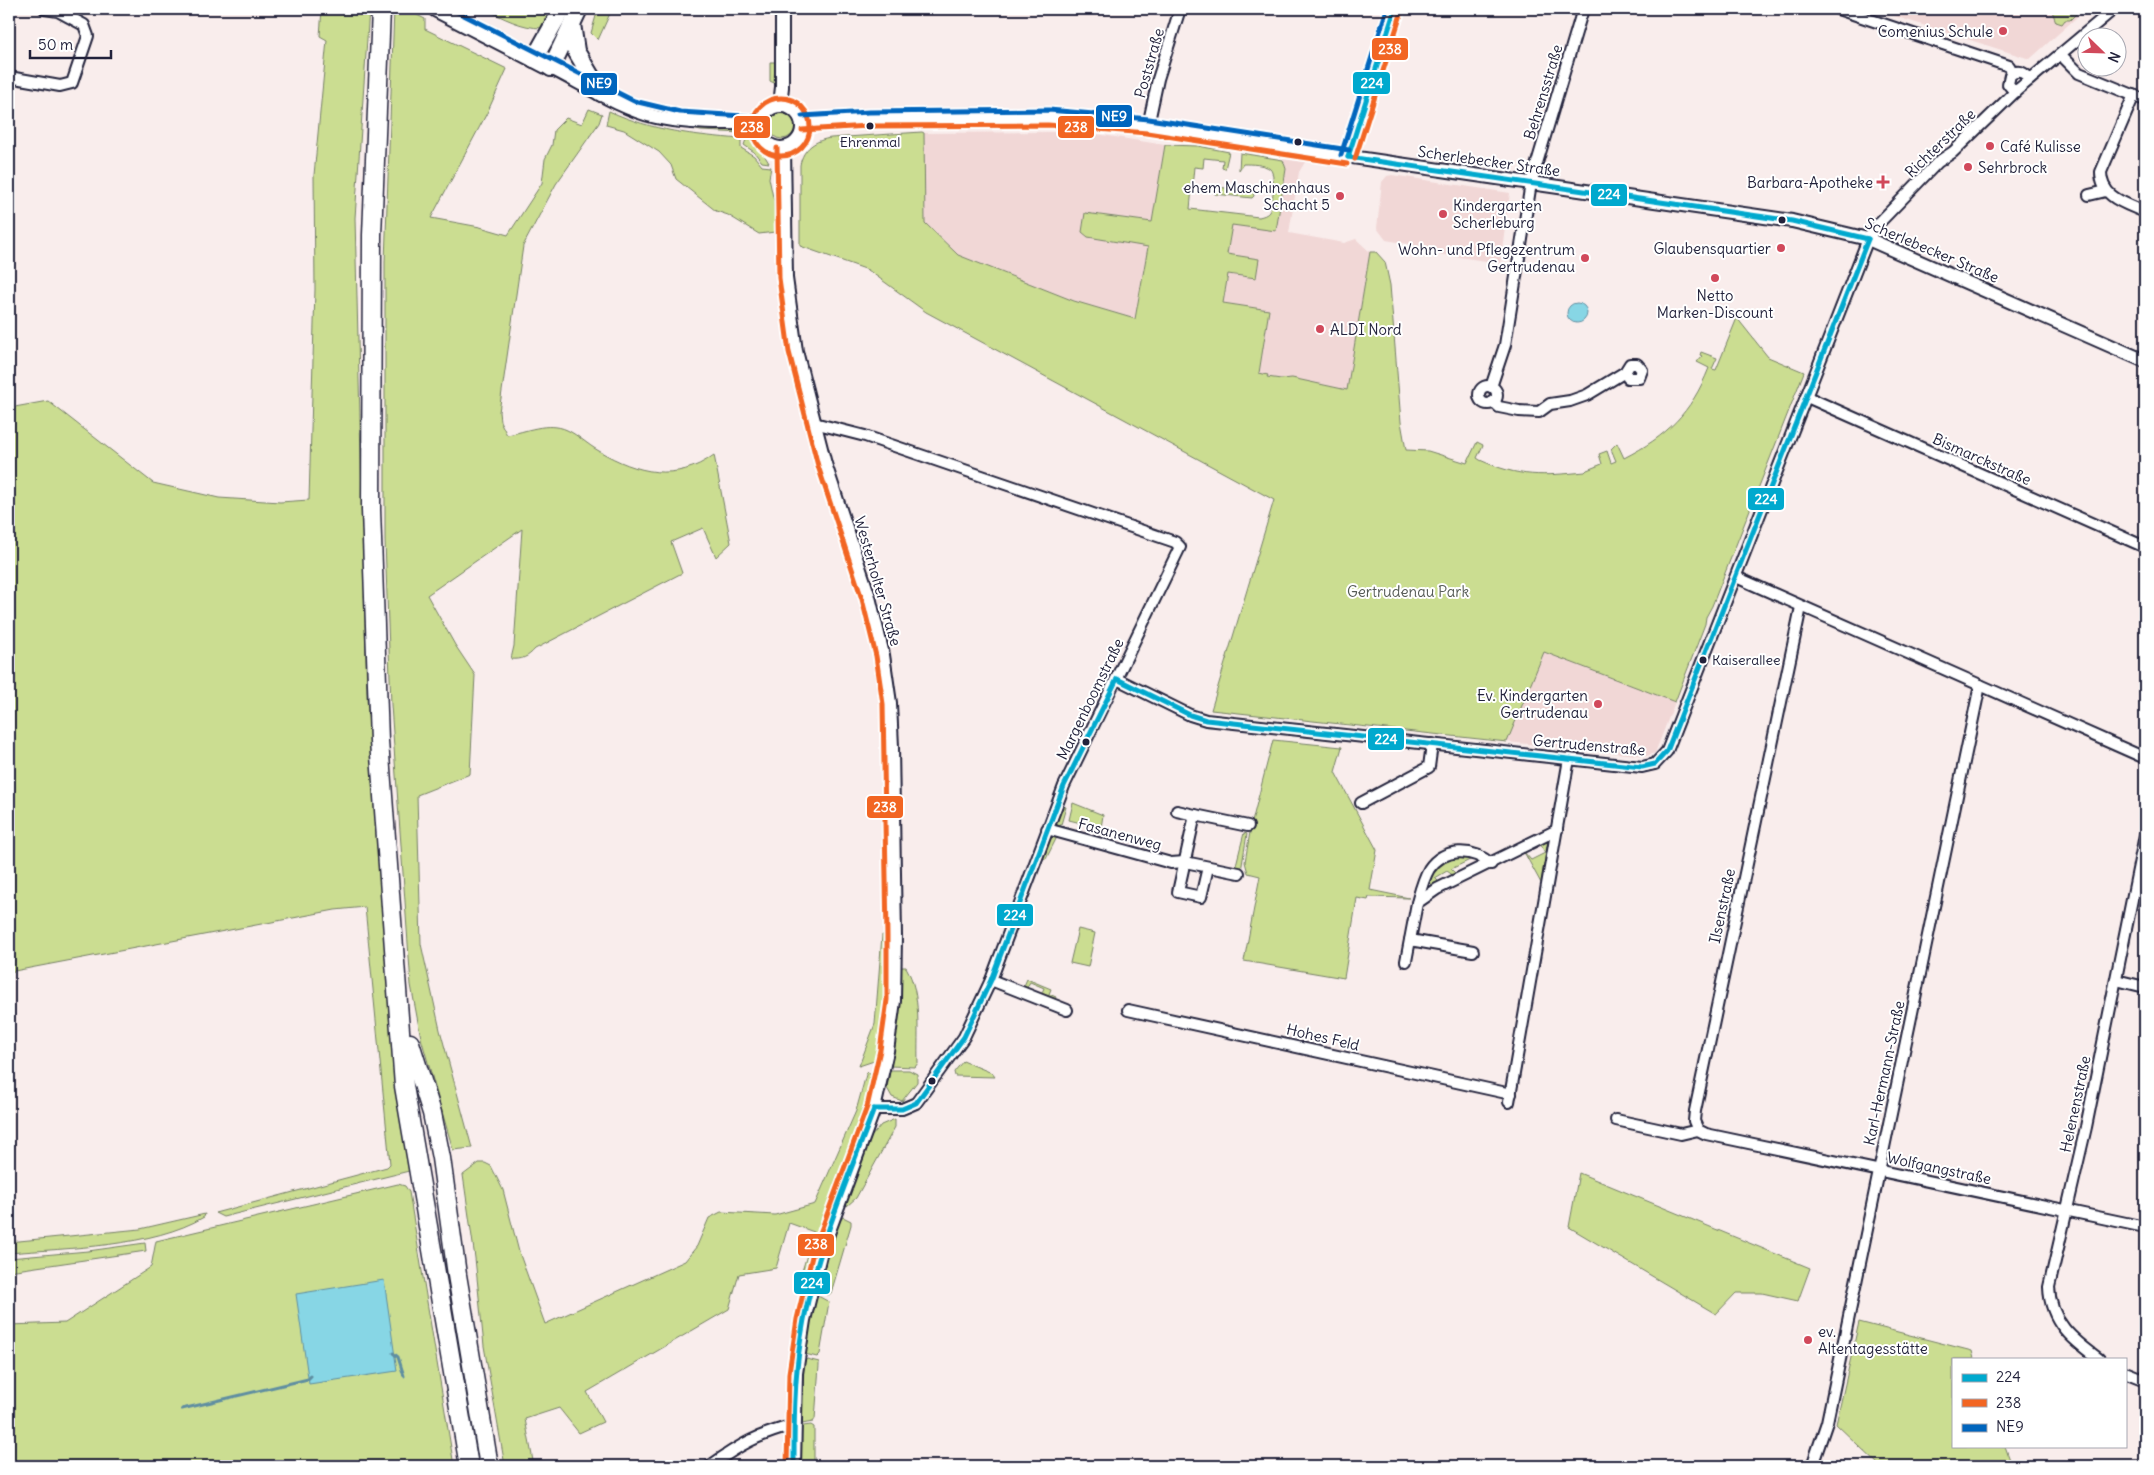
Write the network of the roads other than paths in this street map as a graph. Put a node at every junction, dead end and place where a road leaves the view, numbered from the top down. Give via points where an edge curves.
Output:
1 (45, 9) edge
2 (436, 9) edge
3 (562, 9) edge
4 (579, 9) edge
5 (782, 9) edge
6 (1180, 9) edge
7 (1395, 9) edge
8 (1583, 9) edge
9 (1838, 9) edge
10 (2114, 9) edge
11 (1859, 12) edge
12 (381, 15) edge
13 (572, 24) junction
14 (2061, 55) junction
15 (534, 59) junction
16 (551, 68) junction
17 (2013, 72) junction
18 (9, 77) edge
19 (2030, 79) junction
20 (2015, 92) junction
21 (601, 93) junction
22 (2134, 95) junction
23 (2145, 100) edge
24 (780, 105) junction
25 (802, 123) junction
26 (760, 124) junction
27 (1148, 126) junction
28 (784, 148) junction
29 (1348, 157) junction
30 (1531, 183) junction
31 (2106, 191) junction
32 (2089, 195) dead end
33 (2145, 212) edge
34 (1868, 238) junction
35 (2145, 361) edge
36 (1625, 372) dead end
37 (1491, 387) junction
38 (1807, 397) junction
39 (1493, 401) junction
40 (814, 423) junction
41 (2145, 547) edge
42 (1736, 578) junction
43 (1802, 606) junction
44 (1117, 679) junction
45 (1980, 685) junction
46 (1432, 744) junction
47 (2145, 758) edge
48 (1569, 759) junction
49 (1361, 803) dead end
50 (1177, 811) dead end
51 (1195, 815) junction
52 (1248, 826) dead end
53 (1047, 829) junction
54 (1557, 830) junction
55 (2145, 835) edge
56 (1185, 862) junction
57 (1491, 864) junction
58 (1208, 867) junction
59 (1239, 873) dead end
60 (1417, 903) junction
61 (1410, 940) junction
62 (1473, 951) dead end
63 (1406, 962) dead end
64 (991, 980) junction
65 (2116, 980) junction
66 (398, 983) junction
67 (2145, 987) edge
68 (1067, 1010) dead end
69 (1128, 1010) dead end
70 (874, 1109) junction
71 (1616, 1120) dead end
72 (1698, 1130) junction
73 (1878, 1171) junction
74 (2066, 1210) junction
75 (2145, 1227) edge
76 (2098, 1358) edge
77 (2126, 1372) edge
78 (2145, 1380) edge
79 (794, 1425) junction
80 (469, 1466) edge
81 (489, 1466) edge
82 (710, 1466) edge
83 (794, 1466) edge
84 (1812, 1466) edge

1 - 18 street via 58,11 84,25 86,30 88,36 72,83 60,86
2 - 15 main road
3 - 15 main road
4 - 13 main road
5 - 24 street
6 - 27 street, Poststraße via 1158,79
7 - 29 street
8 - 30 street, Behrensstraße
9 - 11 street
10 - 14 street, Richterstraße
11 - 17 street via 2009,66
12 - 66 highway via 372,235 371,510 379,741
13 - 16 main road
13 - 21 main road via 576,51
14 - 19 street, Richterstraße
14 - 22 street via 2079,73
15 - 16 main road
16 - 21 street
17 - 19 street via 2023,72
17 - 20 street via 2008,84
19 - 20 street, Richterstraße
20 - 34 street, Richterstraße via 1974,133 1924,174
21 - 26 street via 654,117
22 - 23 street
22 - 31 street via 2101,172 2101,184
24 - 25 street via 797,112
24 - 26 street via 764,113
25 - 27 street, Scherlebecker Straße via 1048,117
25 - 28 street via 796,142
26 - 28 street via 760,132 769,144
27 - 29 street, Scherlebecker Straße
28 - 40 street, Westerholter Straße via 786,278 796,351
29 - 30 street, Scherlebecker Straße
30 - 34 street, Scherlebecker Straße via 1792,221
30 - 37 street, Behrensstraße via 1505,345
31 - 32 street
31 - 33 street
34 - 35 street, Scherlebecker Straße
34 - 38 street, Gertrudenstraße
36 - 39 street via 1587,395 1550,404 1539,412 1499,407
37 - 39 street via 1496,394
37 - 39 street via 1482,389 1479,396 1484,403
38 - 41 street, Bismarckstraße
38 - 42 street, Gertrudenstraße
40 - 44 street, Margenboomstraße via 864,436 1175,542 1180,547
40 - 70 street, Westerholter Straße via 878,628 890,703 894,1001
42 - 43 street
42 - 48 street, Gertrudenstraße via 1662,759 1656,764 1642,766
43 - 45 street
43 - 72 street, Ilsenstraße via 1695,1111 1694,1121
44 - 46 street, Gertrudenstraße via 1206,720
44 - 53 street, Margenboomstraße via 1084,742
45 - 47 street
45 - 73 street, Karl-Hermann-Straße
46 - 48 street, Gertrudenstraße
46 - 49 street via 1429,767
48 - 54 street, Hohes Feld
50 - 51 street
51 - 52 street
51 - 56 street
53 - 56 street, Fasanenweg via 1172,863
53 - 64 street, Margenboomstraße
54 - 57 street
54 - 69 street, Hohes Feld via 1510,1098
55 - 65 street, Helenenstraße
56 - 58 street, Fasanenweg
56 - 58 street via 1178,892 1201,897
57 - 60 street via 1437,889
57 - 60 street via 1476,853 1457,851 1450,854 1430,868
58 - 59 street, Fasanenweg
60 - 61 street
61 - 62 street
61 - 63 street
64 - 68 street
64 - 70 street, Margenboomstraße via 964,1037 916,1103 902,1109
65 - 67 street
65 - 74 street, Helenenstraße
66 - 80 highway via 404,1086
66 - 81 highway via 414,1059 432,1113 442,1158 457,1275
70 - 79 street, Westerholter Straße via 811,1288 796,1373
71 - 72 street via 1681,1134
72 - 73 street, Wolfgangstraße
73 - 74 street, Wolfgangstraße
73 - 84 street, Karl-Hermann-Straße via 1827,1422
74 - 75 street, Wolfgangstraße
74 - 76 street, Helenenstraße via 2049,1287 2052,1309 2062,1328
77 - 78 street
79 - 82 street via 762,1433
79 - 83 street, Westerholter Straße

